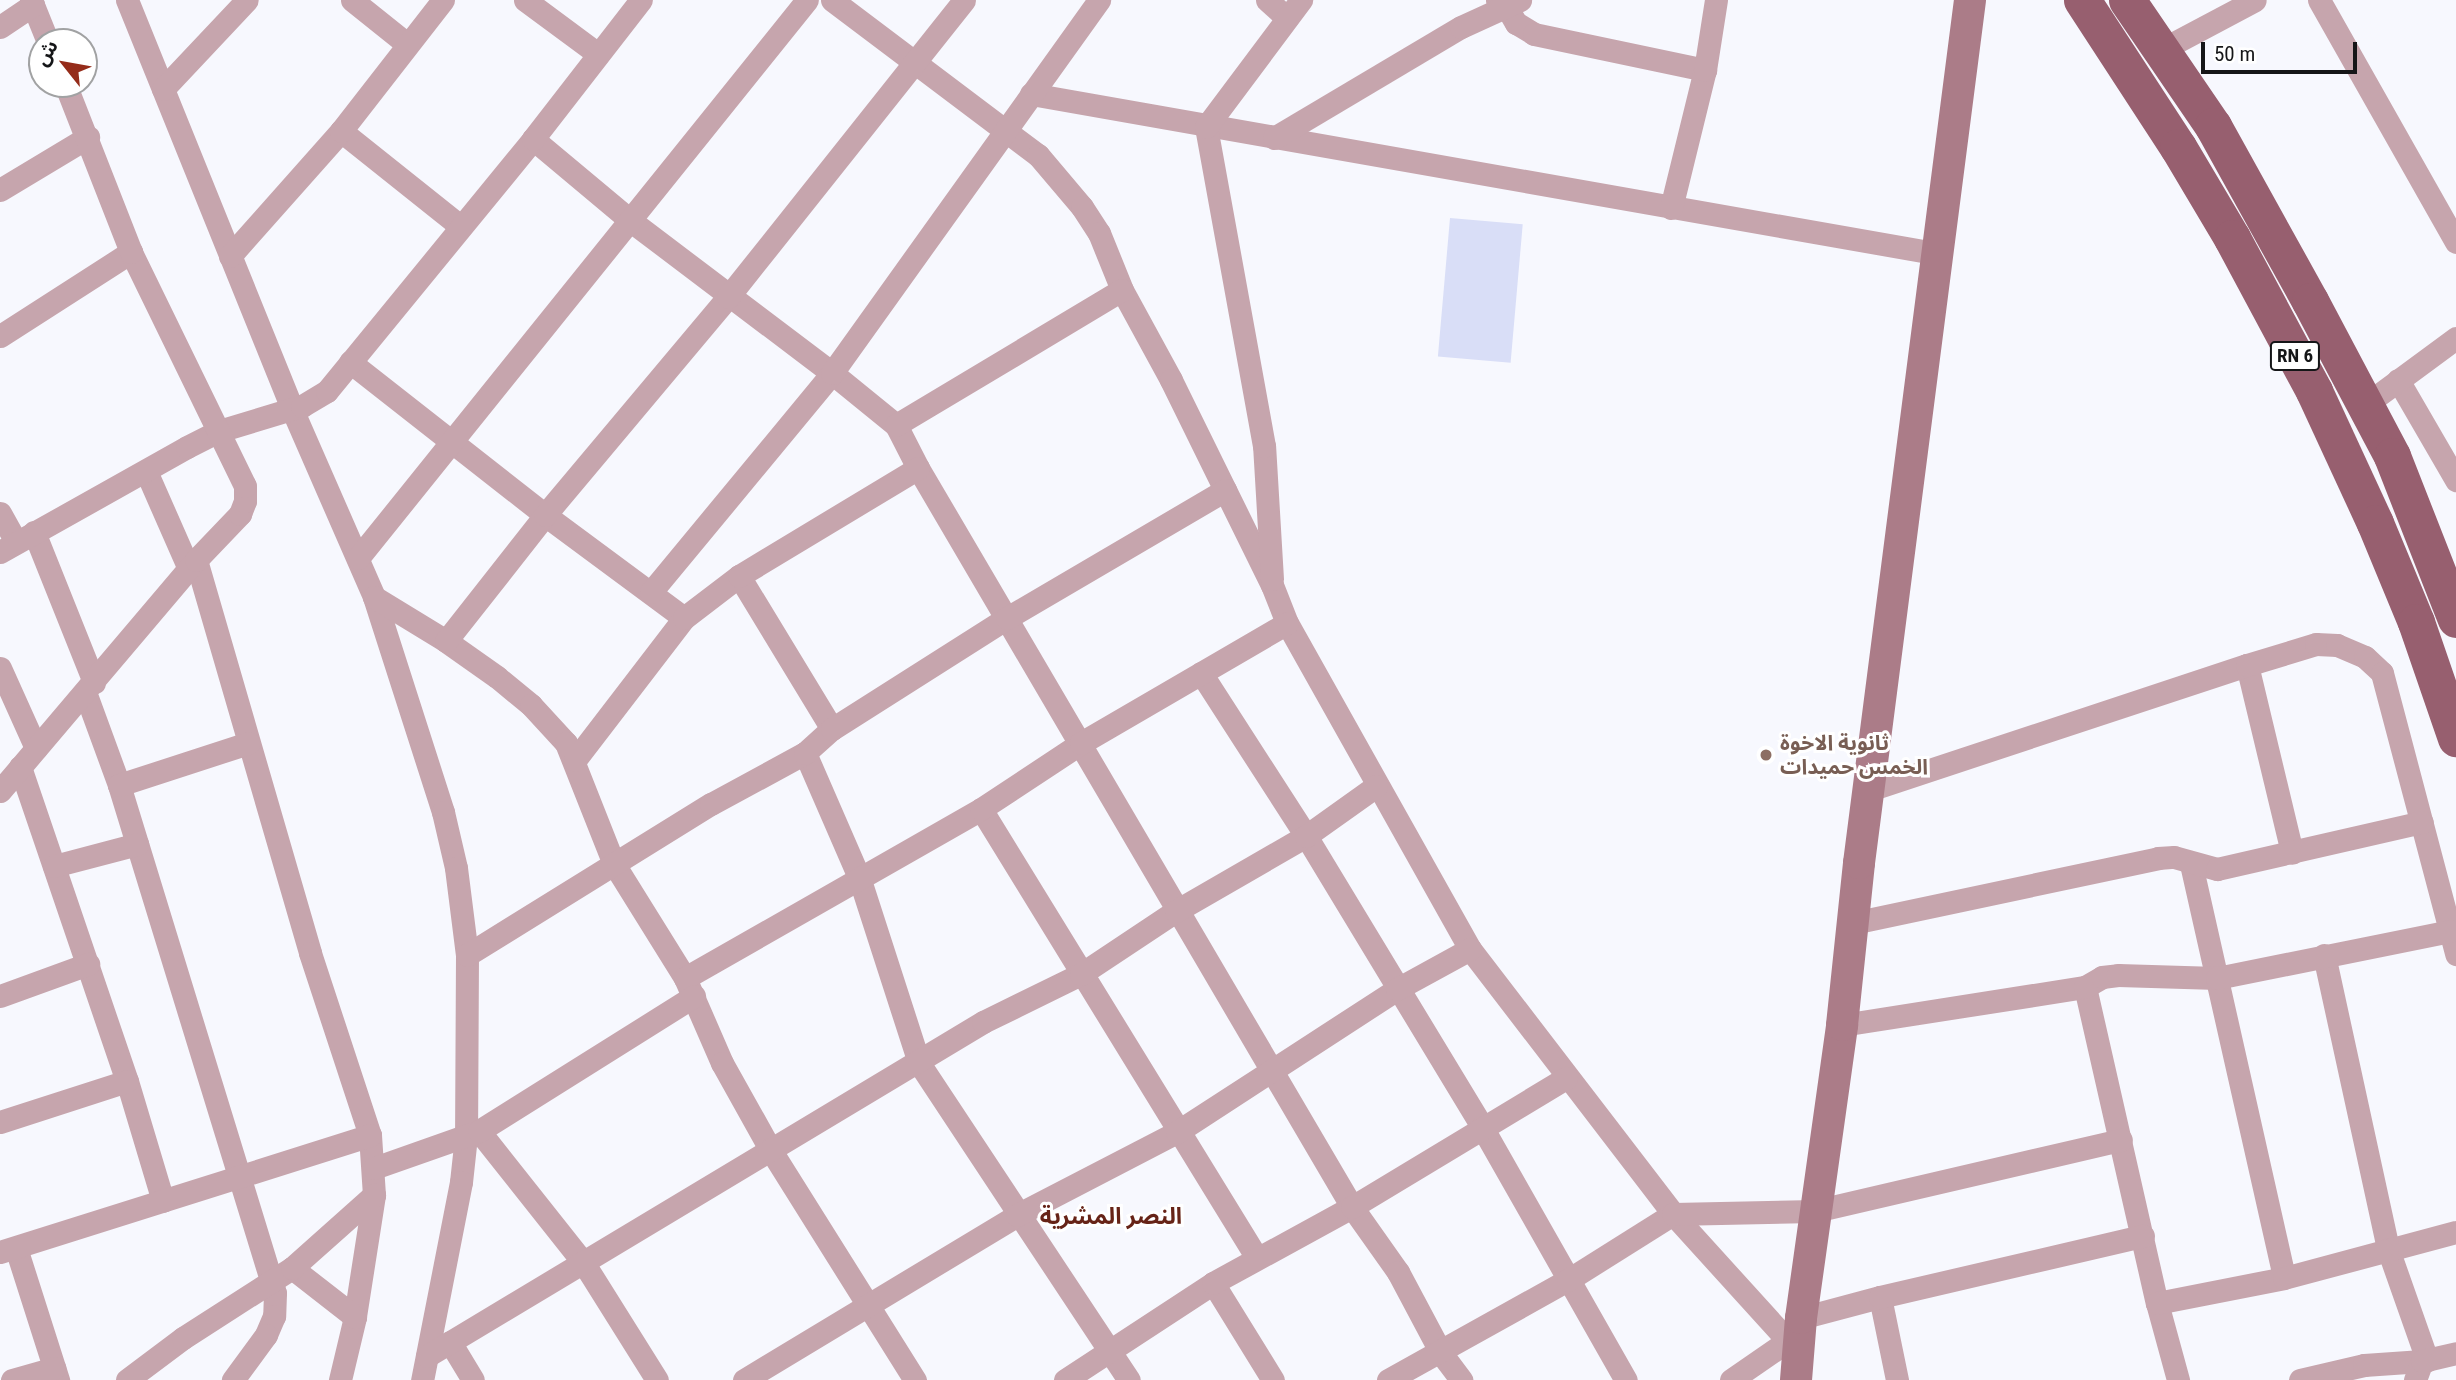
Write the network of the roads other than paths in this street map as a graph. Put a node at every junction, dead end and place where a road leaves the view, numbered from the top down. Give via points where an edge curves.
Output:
1 (127, 0) edge
2 (247, 0) edge
3 (352, 0) edge
4 (443, 0) edge
5 (525, 0) edge
6 (641, 0) edge
7 (807, 0) edge
8 (832, 0) edge
9 (964, 0) edge
10 (1099, 0) edge
11 (1267, 0) edge
12 (1716, 0) edge
13 (2082, 0) edge
14 (2127, 0) edge
15 (2255, 0) edge
16 (2319, 0) edge
17 (1973, 1) edge
18 (1508, 2) edge
19 (32, 3) edge
20 (1294, 9) edge
21 (0, 27) edge
22 (42, 28) edge
23 (407, 44) junction
24 (2161, 50) junction
25 (598, 54) junction
26 (915, 63) junction
27 (1705, 70) junction
28 (163, 89) junction
29 (1031, 94) junction
30 (71, 98) edge
31 (1206, 127) junction
32 (341, 131) junction
33 (1007, 131) junction
34 (88, 137) junction
35 (1274, 138) junction
36 (533, 139) junction
37 (0, 190) edge
38 (1671, 208) junction
39 (631, 221) junction
40 (460, 226) junction
41 (2456, 242) edge
42 (131, 252) junction
43 (1940, 254) junction
44 (230, 256) junction
45 (1122, 290) junction
46 (728, 297) junction
47 (0, 336) edge
48 (2456, 338) edge
49 (350, 362) junction
50 (832, 373) junction
51 (2398, 380) junction
52 (2365, 405) junction
53 (292, 409) junction
54 (896, 425) junction
55 (219, 431) junction
56 (450, 441) junction
57 (918, 468) junction
58 (146, 471) junction
59 (2456, 480) edge
60 (1224, 490) junction
61 (0, 513) edge
62 (545, 515) junction
63 (17, 542) edge
64 (358, 558) junction
65 (192, 565) junction
66 (739, 576) junction
67 (1272, 585) junction
68 (651, 592) junction
69 (374, 597) junction
70 (684, 618) junction
71 (1007, 618) junction
72 (2456, 619) edge
73 (1287, 623) junction
74 (446, 641) junction
75 (2247, 665) junction
76 (0, 668) edge
77 (1201, 673) junction
78 (90, 687) junction
79 (832, 729) junction
80 (2456, 738) edge
81 (248, 743) junction
82 (1081, 743) junction
83 (36, 748) junction
84 (805, 752) junction
85 (575, 760) junction
86 (20, 767) junction
87 (119, 785) junction
88 (1376, 786) junction
89 (1869, 790) junction
90 (0, 791) edge
91 (981, 809) junction
92 (2422, 822) junction
93 (1306, 836) junction
94 (137, 844) junction
95 (2292, 853) junction
96 (614, 864) junction
97 (2191, 864) junction
98 (54, 866) junction
99 (859, 877) junction
100 (1176, 911) junction
101 (1853, 923) junction
102 (2450, 931) junction
103 (1470, 949) junction
104 (467, 954) junction
105 (2456, 954) edge
106 (2324, 956) junction
107 (88, 964) junction
108 (1081, 974) junction
109 (2217, 978) junction
110 (690, 987) junction
111 (2085, 987) junction
112 (1397, 989) junction
113 (0, 996) edge
114 (1842, 1026) junction
115 (919, 1063) junction
116 (1271, 1069) junction
117 (1566, 1078) junction
118 (127, 1081) junction
119 (0, 1122) edge
120 (1482, 1127) junction
121 (1177, 1132) junction
122 (472, 1133) junction
123 (370, 1135) junction
124 (2121, 1140) junction
125 (770, 1149) junction
126 (373, 1168) junction
127 (238, 1178) junction
128 (374, 1195) junction
129 (163, 1201) junction
130 (1352, 1207) junction
131 (1815, 1211) junction
132 (1673, 1214) junction
133 (1017, 1215) junction
134 (2456, 1232) edge
135 (2143, 1236) junction
136 (2388, 1249) junction
137 (8, 1250) edge
138 (1257, 1258) junction
139 (583, 1262) junction
140 (292, 1268) junction
141 (2284, 1278) junction
142 (1568, 1280) junction
143 (270, 1282) junction
144 (1213, 1283) junction
145 (1880, 1297) junction
146 (2157, 1303) junction
147 (867, 1306) junction
148 (355, 1317) junction
149 (450, 1342) junction
150 (1796, 1349) edge
151 (1111, 1351) junction
152 (1441, 1353) junction
153 (2456, 1353) edge
154 (427, 1356) junction
155 (2421, 1367) edge
156 (56, 1374) edge
157 (142, 1376) edge
158 (12, 1380) edge
159 (233, 1380) edge
160 (340, 1380) edge
161 (422, 1380) edge
162 (473, 1380) edge
163 (657, 1380) edge
164 (744, 1380) edge
165 (915, 1380) edge
166 (1065, 1380) edge
167 (1129, 1380) edge
168 (1273, 1380) edge
169 (1388, 1380) edge
170 (1461, 1380) edge
171 (1626, 1380) edge
172 (1731, 1380) edge
173 (1897, 1380) edge
174 (2178, 1380) edge
175 (2300, 1380) edge

1 - 28 street
2 - 28 street
3 - 23 street
4 - 23 street
5 - 25 street
6 - 25 street
7 - 39 street
8 - 26 street
9 - 26 street
10 - 29 street
11 - 20 street
12 - 27 street
13 - 80 main road, RN 6 via 2191,169 2314,391 2416,622
14 - 24 main road, RN 6
15 - 24 street
16 - 41 street
17 - 43 main road via 1956,96
18 - 27 street via 1516,23 1534,34
18 - 35 street
19 - 21 street
19 - 22 street
20 - 31 street
23 - 32 street
24 - 52 main road, RN 6 via 2213,126
25 - 36 street
26 - 33 street
26 - 46 street
27 - 38 street
28 - 44 street
29 - 31 street
29 - 33 street
30 - 34 street
31 - 35 street
31 - 67 street via 1264,446
32 - 40 street
32 - 44 street
33 - 45 street via 1038,155 1082,207 1099,233
33 - 50 street
34 - 37 street
34 - 42 street
35 - 38 street
36 - 39 street
36 - 40 street
38 - 43 street
39 - 46 street
39 - 56 street
40 - 49 street
42 - 47 street
42 - 55 street
43 - 89 main road
44 - 53 street
45 - 54 street
45 - 60 street
46 - 50 street
46 - 62 street
48 - 51 street
49 - 53 street via 321,395
49 - 56 street
50 - 54 street
50 - 68 street
51 - 52 street
51 - 59 street
52 - 72 main road, RN 6 via 2392,456
53 - 55 street
53 - 64 street
54 - 57 street
55 - 58 street
55 - 65 street via 245,486 245,502
56 - 62 street
56 - 64 street
57 - 66 street
57 - 71 street
58 - 63 street
58 - 65 street
60 - 67 street
60 - 71 street
61 - 63 street
62 - 68 street
62 - 74 street
63 - 78 street
64 - 69 street
65 - 78 street
65 - 81 street
66 - 70 street
66 - 79 street
67 - 73 street
68 - 70 street
69 - 74 street
69 - 104 street via 443,812
70 - 85 street
71 - 79 street
71 - 82 street
73 - 77 street
73 - 88 street
74 - 85 street via 531,705 556,730
75 - 89 street
75 - 92 street via 2327,643 2347,648 2376,665 2389,695
75 - 95 street
76 - 83 street
77 - 82 street
77 - 93 street
78 - 83 street
78 - 87 street
79 - 84 street
81 - 87 street
81 - 123 street
82 - 91 street
82 - 100 street
83 - 86 street
84 - 96 street
84 - 99 street
85 - 96 street
86 - 90 street
86 - 98 street
87 - 94 street
88 - 93 street
88 - 103 street
89 - 101 main road
91 - 99 street
91 - 108 street
92 - 95 street
92 - 102 street
93 - 100 street
93 - 112 street
94 - 98 street
94 - 127 street
95 - 97 street via 2217,869
96 - 104 street
96 - 110 street
97 - 101 street via 2174,857 2158,858
97 - 109 street
98 - 107 street
99 - 110 street
99 - 115 street
100 - 108 street
100 - 116 street
101 - 114 main road
102 - 105 street
102 - 106 street
103 - 112 street
103 - 117 street
104 - 122 street
106 - 109 street
106 - 136 street
107 - 113 street
107 - 118 street
108 - 115 street via 983,1022
108 - 121 street
109 - 111 street via 2118,975 2102,977
109 - 141 street
110 - 122 street
110 - 125 street via 722,1063
111 - 114 street
111 - 124 street
112 - 116 street
112 - 120 street
114 - 131 main road
115 - 125 street
115 - 133 street
116 - 121 street
116 - 130 street
117 - 120 street
117 - 132 street
118 - 119 street
118 - 129 street
120 - 130 street
120 - 142 street
121 - 133 street
121 - 138 street
122 - 126 street
122 - 139 street
122 - 154 street
123 - 126 street
123 - 127 street
124 - 131 street
124 - 135 street
125 - 139 street
125 - 147 street
126 - 128 street
127 - 129 street
127 - 143 street
128 - 140 street
128 - 148 street
129 - 137 street
130 - 138 street
130 - 152 street via 1398,1272
131 - 132 street
131 - 150 main road
132 - 142 street
132 - 150 street
133 - 147 street
133 - 151 street
134 - 136 street
135 - 145 street
135 - 146 street
136 - 141 street
136 - 155 street
137 - 156 street
138 - 144 street
139 - 149 street
139 - 163 street
140 - 143 street
140 - 148 street
141 - 146 street
142 - 152 street
142 - 171 street
143 - 157 street
143 - 159 street via 275,1293 274,1316 266,1335
144 - 151 street
144 - 168 street
145 - 150 street
145 - 173 street
146 - 174 street
147 - 164 street
147 - 165 street
148 - 160 street
149 - 154 street
149 - 162 street
150 - 172 street
151 - 166 street
151 - 167 street
152 - 169 street
152 - 170 street
153 - 155 street
154 - 161 street
155 - 175 street via 2364,1365
156 - 158 street

